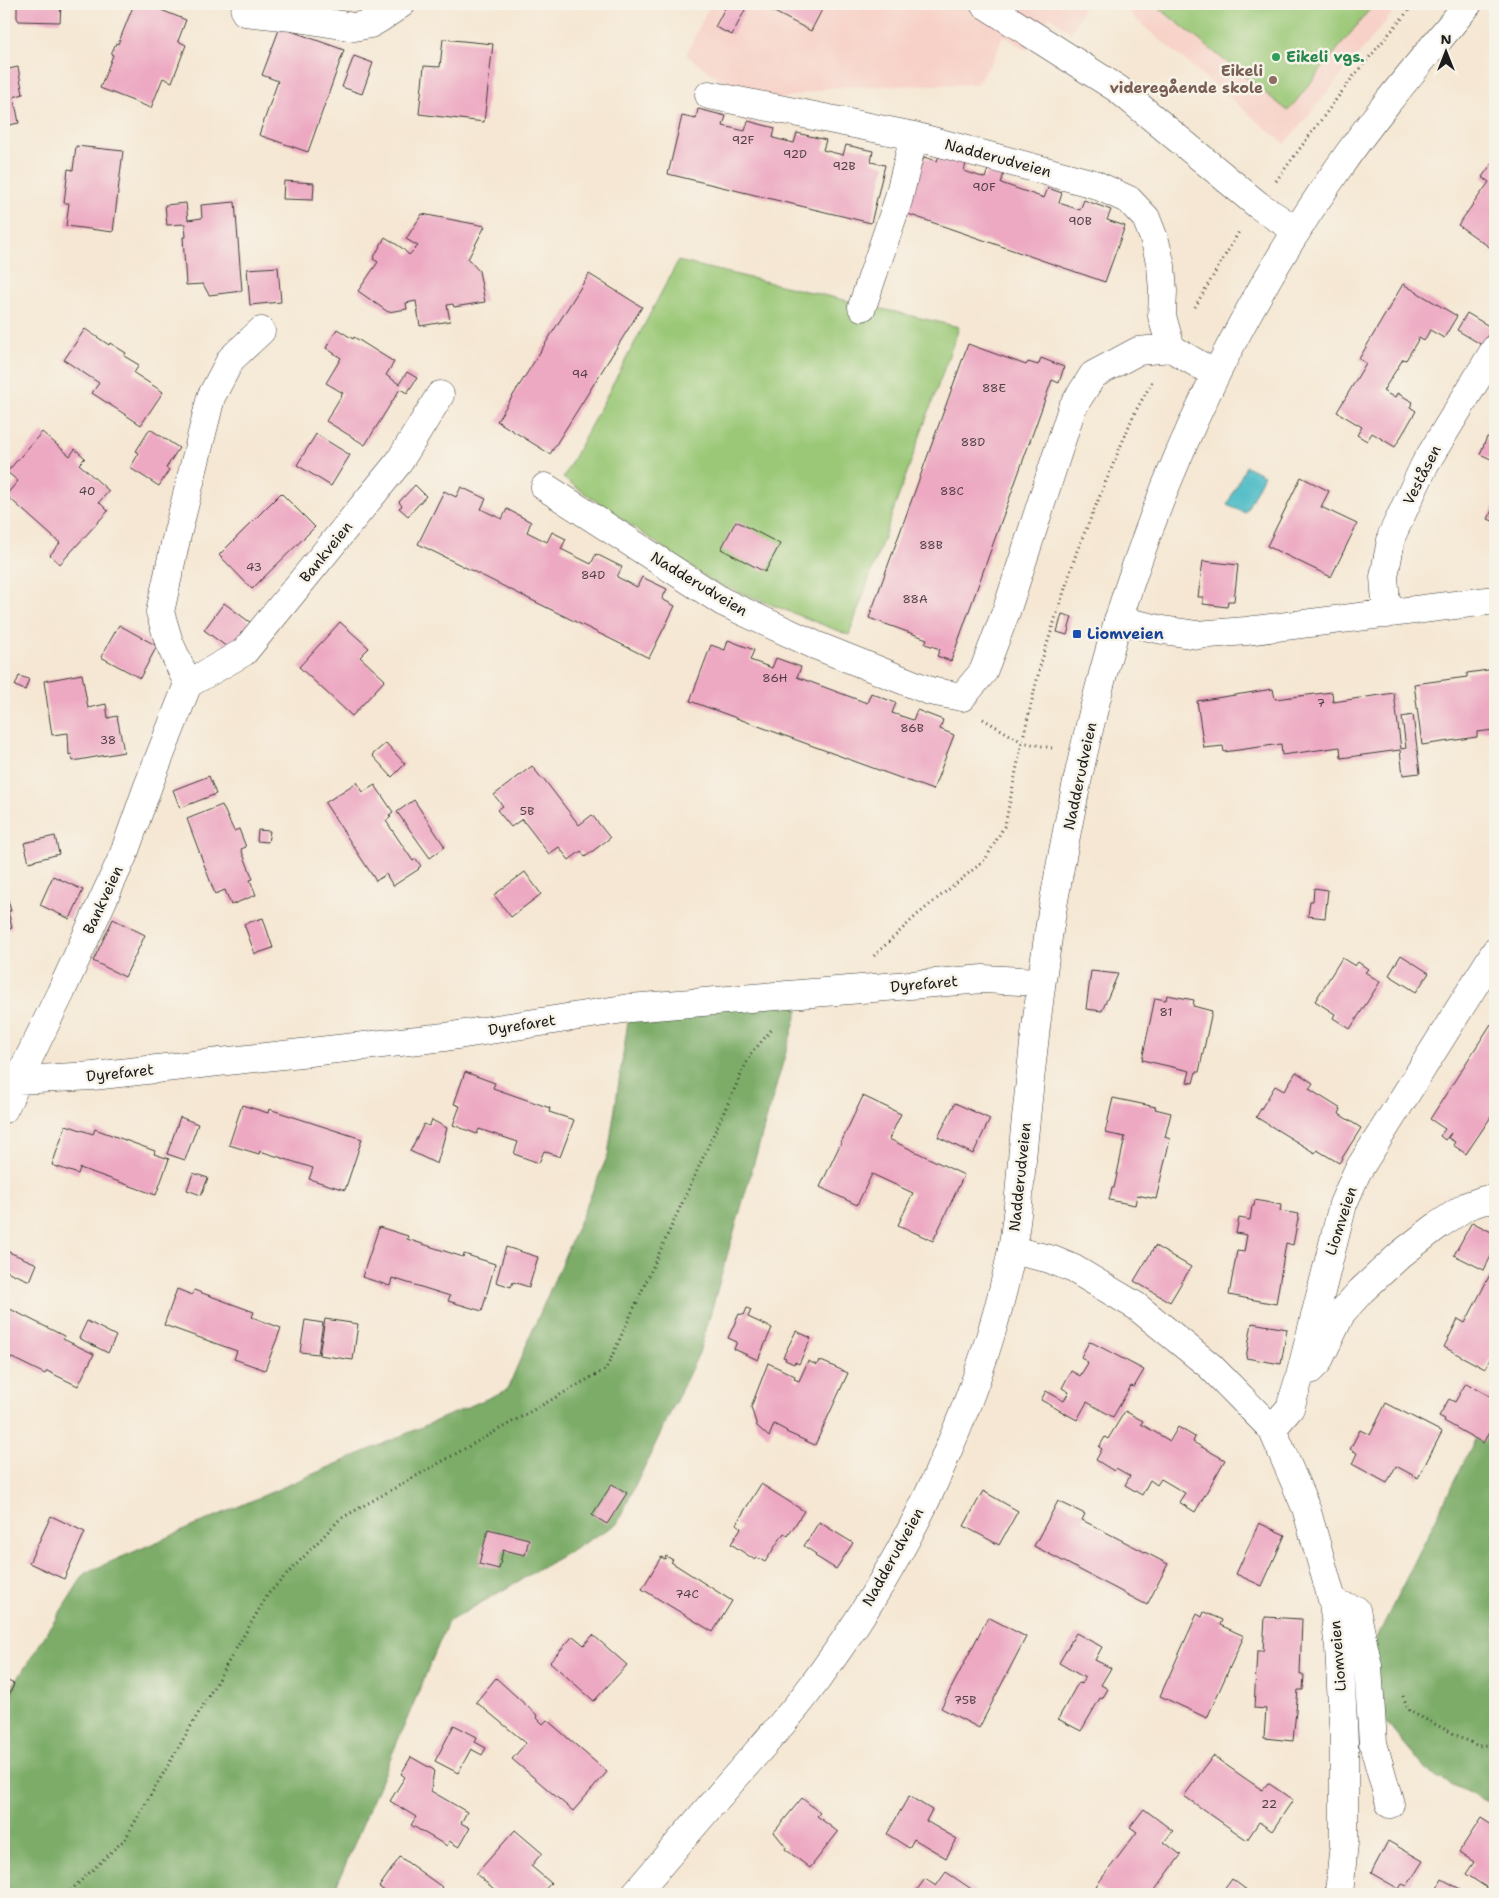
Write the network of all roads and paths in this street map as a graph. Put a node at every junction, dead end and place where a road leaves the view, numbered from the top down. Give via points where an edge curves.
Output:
1 (401, 4) edge
2 (984, 4) edge
3 (1414, 4) edge
4 (1468, 4) edge
5 (246, 12) dead end
6 (708, 95) dead end
7 (914, 136) junction
8 (1258, 205) junction
9 (1297, 231) junction
10 (862, 308) dead end
11 (261, 331) dead end
12 (1170, 348) junction
13 (1495, 349) edge
14 (1215, 374) junction
15 (440, 395) dead end
16 (545, 487) dead end
17 (1495, 600) edge
18 (1387, 614) junction
19 (1118, 620) junction
20 (188, 684) junction
21 (962, 697) junction
22 (1022, 742) junction
23 (1057, 748) dead end
24 (1495, 952) edge
25 (873, 958) dead end
26 (1041, 982) junction
27 (803, 994) junction
28 (11, 1078) edge
29 (4, 1109) edge
30 (1495, 1200) edge
31 (1012, 1250) junction
32 (1300, 1376) junction
33 (1272, 1429) junction
34 (1333, 1603) junction
35 (1402, 1694) dead end
36 (1495, 1744) edge
37 (1390, 1804) dead end
38 (67, 1894) edge
39 (635, 1894) edge
40 (1339, 1894) edge

1 - 5 street via 370,24 354,27
2 - 8 street via 1118,89
3 - 8 path via 1352,78
4 - 9 street, Nadderudveien via 1369,127
6 - 7 street, Nadderudveien
7 - 10 street via 898,201
7 - 12 street, Nadderudveien via 1094,184 1129,200 1146,218 1155,241 1161,266 1162,316
8 - 9 street
8 - 12 path
9 - 14 street, Nadderudveien
11 - 20 street via 231,359 211,397 160,612
12 - 14 street
12 - 21 street via 1138,351 1114,362 1093,375 1072,408 983,672
12 - 22 path via 1134,414 1077,551
13 - 18 street, Veståsen via 1425,464 1392,535 1384,577
14 - 19 street, Nadderudveien via 1152,522
15 - 20 street, Bankveien via 400,462 244,652
16 - 21 street, Nadderudveien via 724,602 815,645 894,677 930,691
17 - 18 street
18 - 19 street via 1197,635
19 - 26 street, Nadderudveien via 1076,791
20 - 28 street, Bankveien via 123,856
21 - 22 path via 980,718
22 - 23 path
22 - 25 path via 1006,825 985,860 917,914
24 - 32 street, Liomveien via 1358,1172 1343,1204
26 - 27 street, Dyrefaret via 983,979
26 - 31 street, Nadderudveien
27 - 28 street, Dyrefaret via 630,1008 445,1037 113,1074
27 - 38 path via 750,1055 606,1369 340,1519 268,1594 125,1839
28 - 29 street, Bankveien
30 - 32 street via 1467,1206 1401,1254 1342,1312 1318,1362
31 - 33 street, Liomveien via 1050,1259 1074,1269 1136,1306 1210,1366
31 - 39 street, Nadderudveien via 973,1385 946,1456 879,1587 805,1695
32 - 33 street, Liomveien via 1290,1408
33 - 34 street, Liomveien via 1306,1508
34 - 37 street via 1356,1610 1368,1666 1373,1744
34 - 40 street, Liomveien via 1339,1647 1344,1744 1344,1843
35 - 36 path via 1409,1711 1478,1746

